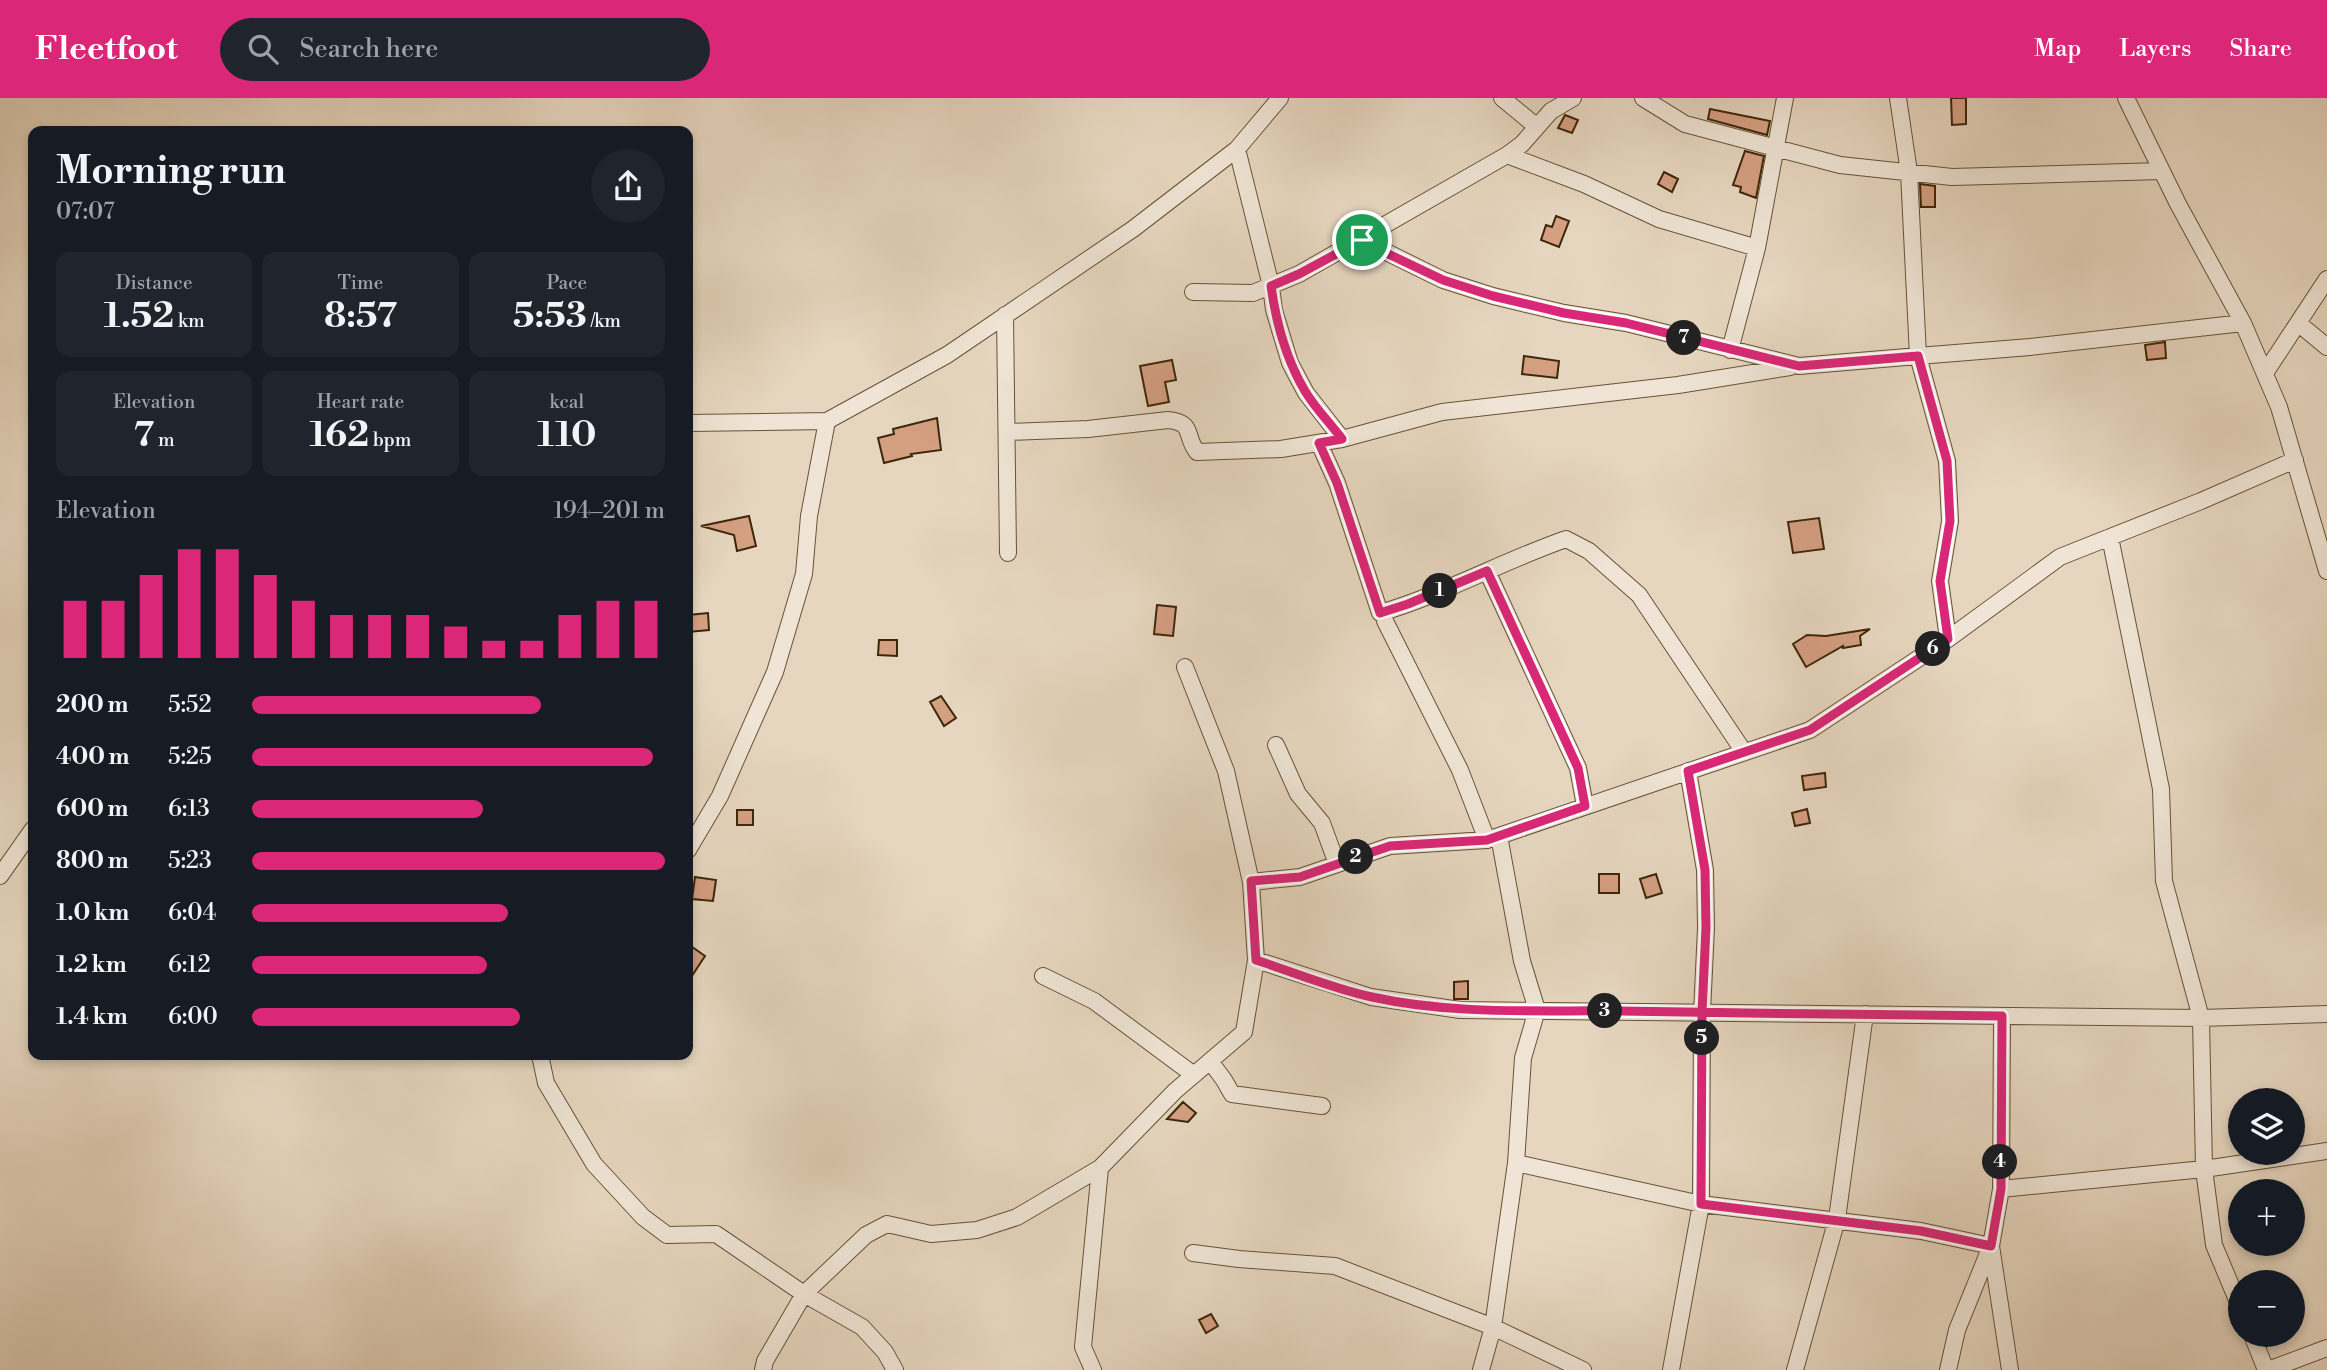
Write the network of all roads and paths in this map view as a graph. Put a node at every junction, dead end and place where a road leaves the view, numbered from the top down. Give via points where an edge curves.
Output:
1 (1280, 98) edge
2 (1502, 98) edge
3 (1573, 98) edge
4 (1643, 98) edge
5 (1785, 98) edge
6 (1898, 98) edge
7 (2126, 98) edge
8 (1537, 127) junction
9 (1237, 149) junction
10 (1777, 149) junction
11 (1507, 155) junction
12 (2161, 171) junction
13 (1909, 172) junction
14 (1362, 240) junction
15 (1757, 248) junction
16 (2327, 279) edge
17 (1271, 286) junction
18 (1193, 292) dead end
19 (1006, 315) junction
20 (2243, 323) junction
21 (2298, 323) junction
22 (2327, 347) edge
23 (1730, 350) junction
24 (1918, 356) junction
25 (1799, 366) junction
26 (2264, 373) junction
27 (827, 421) junction
28 (693, 423) edge
29 (1007, 432) junction
30 (1342, 439) junction
31 (1319, 443) junction
32 (2294, 460) junction
33 (2110, 537) junction
34 (1008, 553) dead end
35 (1487, 571) junction
36 (2327, 571) edge
37 (1385, 621) dead end
38 (1948, 639) junction
39 (1185, 667) dead end
40 (1276, 745) dead end
41 (1745, 752) junction
42 (1688, 771) junction
43 (1585, 806) junction
44 (28, 836) edge
45 (1493, 838) junction
46 (693, 842) edge
47 (1337, 864) junction
48 (0, 876) edge
49 (1251, 881) junction
50 (1256, 960) junction
51 (1043, 976) dead end
52 (1537, 1010) junction
53 (1702, 1012) junction
54 (1865, 1014) junction
55 (2327, 1014) edge
56 (2002, 1016) junction
57 (2201, 1018) junction
58 (541, 1060) edge
59 (1210, 1061) junction
60 (1194, 1075) junction
61 (1322, 1106) dead end
62 (2327, 1151) edge
63 (1516, 1163) junction
64 (1100, 1168) junction
65 (2204, 1169) junction
66 (2001, 1189) junction
67 (1701, 1204) junction
68 (1837, 1219) junction
69 (1991, 1246) junction
70 (1193, 1253) dead end
71 (2228, 1278) edge
72 (804, 1294) junction
73 (1493, 1327) junction
74 (2257, 1347) edge
75 (2327, 1348) edge
76 (763, 1370) edge
77 (895, 1370) edge
78 (1093, 1370) edge
79 (1481, 1370) edge
80 (1583, 1370) edge
81 (1671, 1370) edge
82 (1795, 1370) edge
83 (1948, 1370) edge
84 (2010, 1370) edge
85 (2267, 1370) edge

1 - 9 street
2 - 8 street
3 - 8 street via 1551,111
4 - 10 street via 1685,124
5 - 10 street
6 - 13 street
7 - 12 street
8 - 11 street
9 - 17 street
9 - 19 street via 1133,229
10 - 13 street via 1840,165
10 - 15 street
11 - 14 street
11 - 15 street via 1658,219
12 - 13 street via 1952,177
12 - 20 street
13 - 24 street
14 - 17 street
14 - 23 street via 1443,280 1493,296
15 - 23 street
16 - 21 street
17 - 18 street via 1253,293
17 - 30 street via 1290,363 1306,393
19 - 27 street via 947,355
19 - 29 street
20 - 24 street
20 - 26 street
21 - 22 street
21 - 26 street
23 - 25 street
24 - 25 street
24 - 38 street via 1947,461 1950,521 1940,581
25 - 30 street via 1442,412
26 - 32 street
27 - 28 street
27 - 46 street via 809,516 804,574 775,672 720,796
29 - 31 street via 1168,420 1186,426 1196,452
29 - 34 street
30 - 31 street
31 - 35 street via 1380,613
32 - 33 street
32 - 36 street
33 - 38 street via 2060,557
33 - 57 street via 2161,789 2164,881
35 - 41 street via 1566,539 1589,551 1639,595
35 - 43 street via 1578,768
37 - 45 street
38 - 41 street via 1810,730
39 - 49 street via 1226,771
40 - 47 street via 1298,794 1322,822
41 - 42 street
42 - 43 street
42 - 53 street via 1705,870
43 - 45 street
44 - 48 street
45 - 47 street via 1390,846
45 - 52 street
47 - 49 street via 1300,877
49 - 50 street
50 - 52 street via 1371,997 1460,1010
50 - 59 street via 1244,1032
51 - 60 street via 1094,1001
52 - 53 street
52 - 63 street via 1523,1058
53 - 54 street
53 - 67 street
54 - 56 street
54 - 68 street
55 - 57 street
56 - 57 street
56 - 66 street
57 - 65 street
58 - 72 street via 546,1083 593,1164 643,1217 667,1235 716,1234
59 - 60 street
59 - 61 street via 1232,1094
60 - 64 street
62 - 65 street
63 - 67 street
63 - 73 street
64 - 72 street via 1017,1217 977,1230 931,1234 887,1224 866,1235
64 - 78 street via 1083,1347
65 - 66 street
65 - 71 street via 2214,1245
66 - 69 street
67 - 68 street
67 - 81 street
68 - 69 street
68 - 82 street
69 - 83 street via 1957,1330
69 - 84 street
70 - 73 street via 1335,1266
72 - 76 street
72 - 77 street via 862,1327
73 - 79 street
73 - 80 street
74 - 85 street
75 - 85 street

